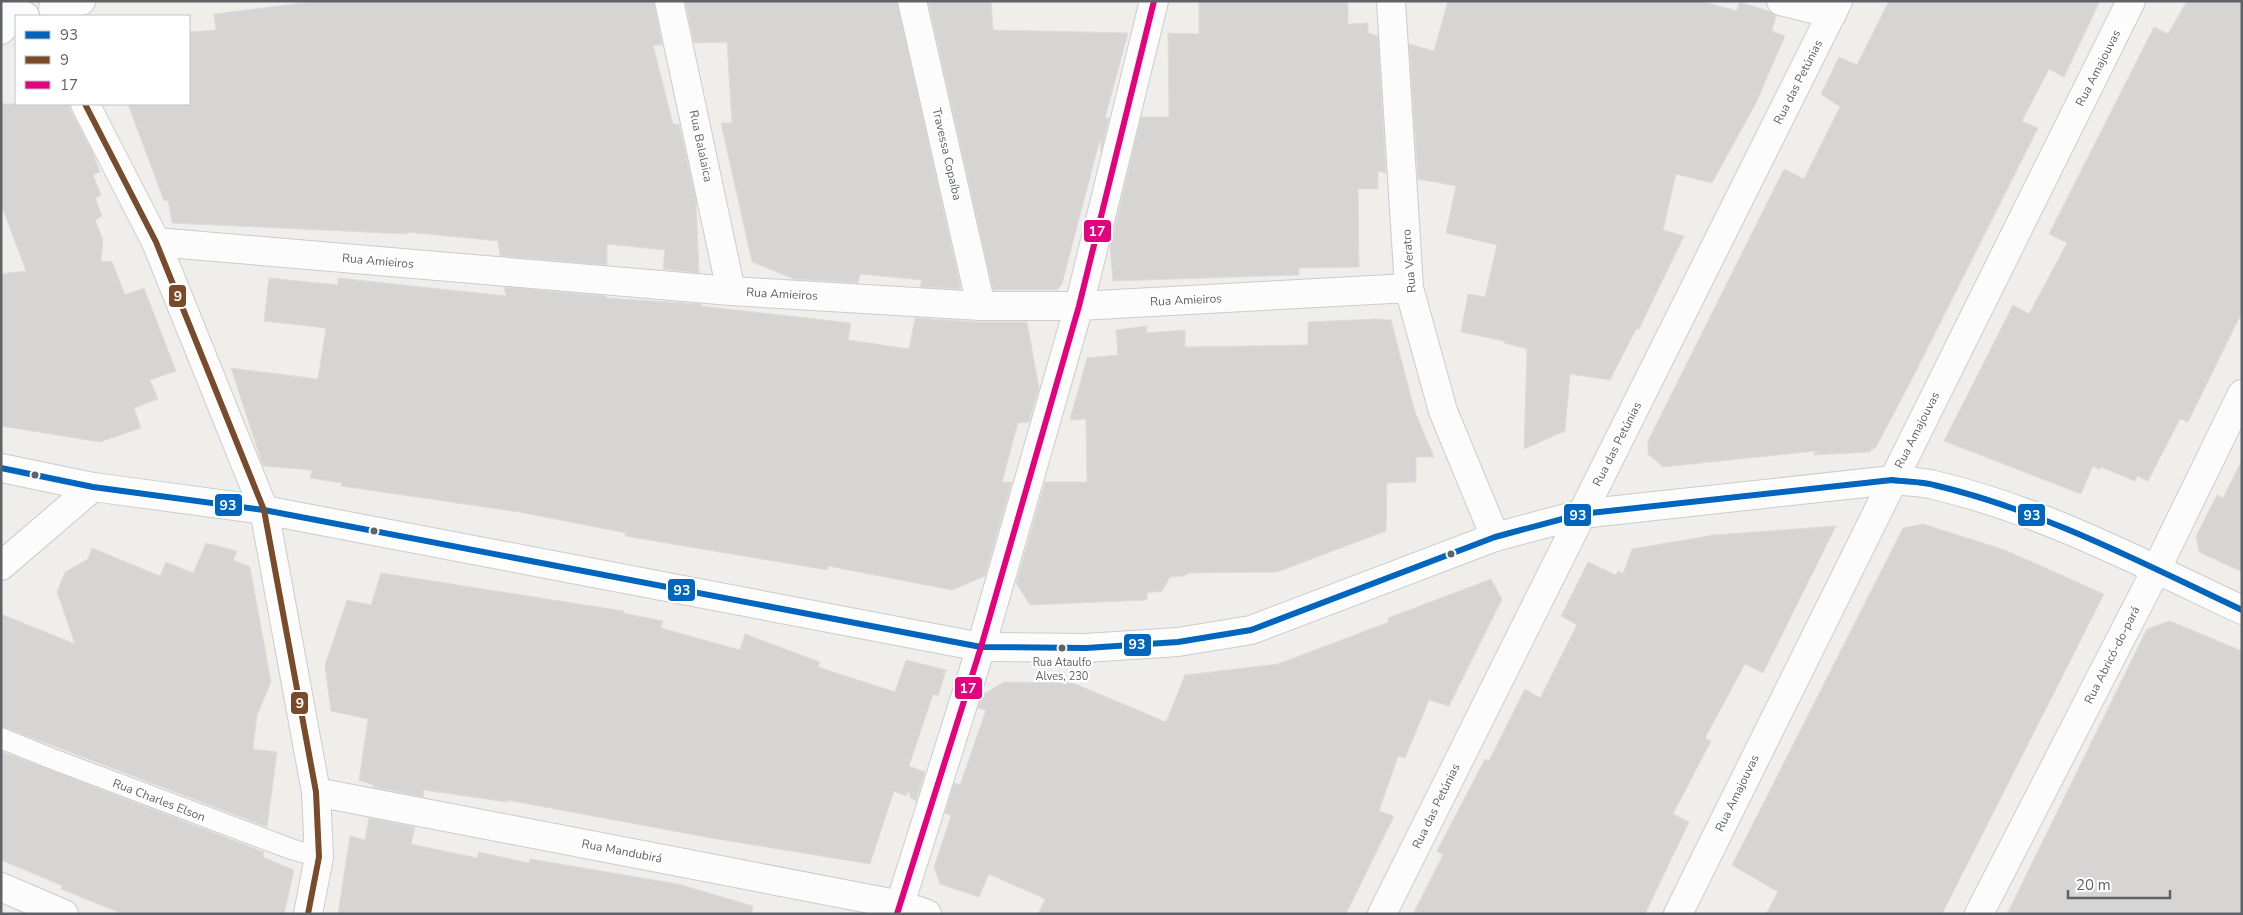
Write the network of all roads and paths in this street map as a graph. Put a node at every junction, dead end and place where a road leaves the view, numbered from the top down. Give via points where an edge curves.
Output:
1 (81, 1) edge
2 (669, 1) edge
3 (912, 1) edge
4 (1154, 1) edge
5 (1391, 1) edge
6 (1781, 1) edge
7 (2131, 1) edge
8 (1835, 8) edge
9 (27, 15) edge
10 (86, 105) edge
11 (156, 242) junction
12 (1409, 288) junction
13 (732, 291) junction
14 (981, 306) junction
15 (1080, 306) junction
16 (2242, 394) edge
17 (1, 468) edge
18 (1892, 480) junction
19 (93, 486) junction
20 (264, 510) junction
21 (1581, 514) junction
22 (1495, 537) junction
23 (1, 566) edge
24 (2156, 570) junction
25 (2242, 610) edge
26 (980, 647) junction
27 (1, 738) edge
28 (316, 792) junction
29 (318, 857) junction
30 (1, 887) edge
31 (899, 909) edge
32 (64, 914) edge
33 (308, 914) edge
34 (927, 914) edge
35 (1382, 914) edge
36 (1678, 914) edge
37 (1979, 914) edge

1 - 9 street
2 - 13 street, Rua Balalaica
3 - 14 street, Travessa Copaíba
4 - 15 street
5 - 12 street, Rua Veratro
6 - 8 street
7 - 18 street, Rua Amajouvas
8 - 21 street, Rua das Petúnias
10 - 11 street
11 - 13 street, Rua Amieiros
11 - 20 street
12 - 15 street, Rua Amieiros
12 - 22 street, Rua Veratro via 1443,411
13 - 14 street, Rua Amieiros
14 - 15 street, Rua Amieiros
15 - 26 street
16 - 24 street, Rua Abricó-do-pará
17 - 19 street
18 - 21 street
18 - 24 street via 1932,484 1993,501
18 - 36 street, Rua Amajouvas
19 - 20 street
19 - 23 street
20 - 26 street
20 - 28 street
21 - 22 street
21 - 35 street, Rua das Petúnias
22 - 26 street via 1252,630 1178,642 1086,648
24 - 25 street
24 - 37 street, Rua Abricó-do-pará
26 - 31 street
27 - 29 lane, Rua Charles Elson
28 - 29 street
28 - 31 street, Rua Mandubirá
29 - 33 street
30 - 32 street
31 - 34 street, Rua Mandubirá

